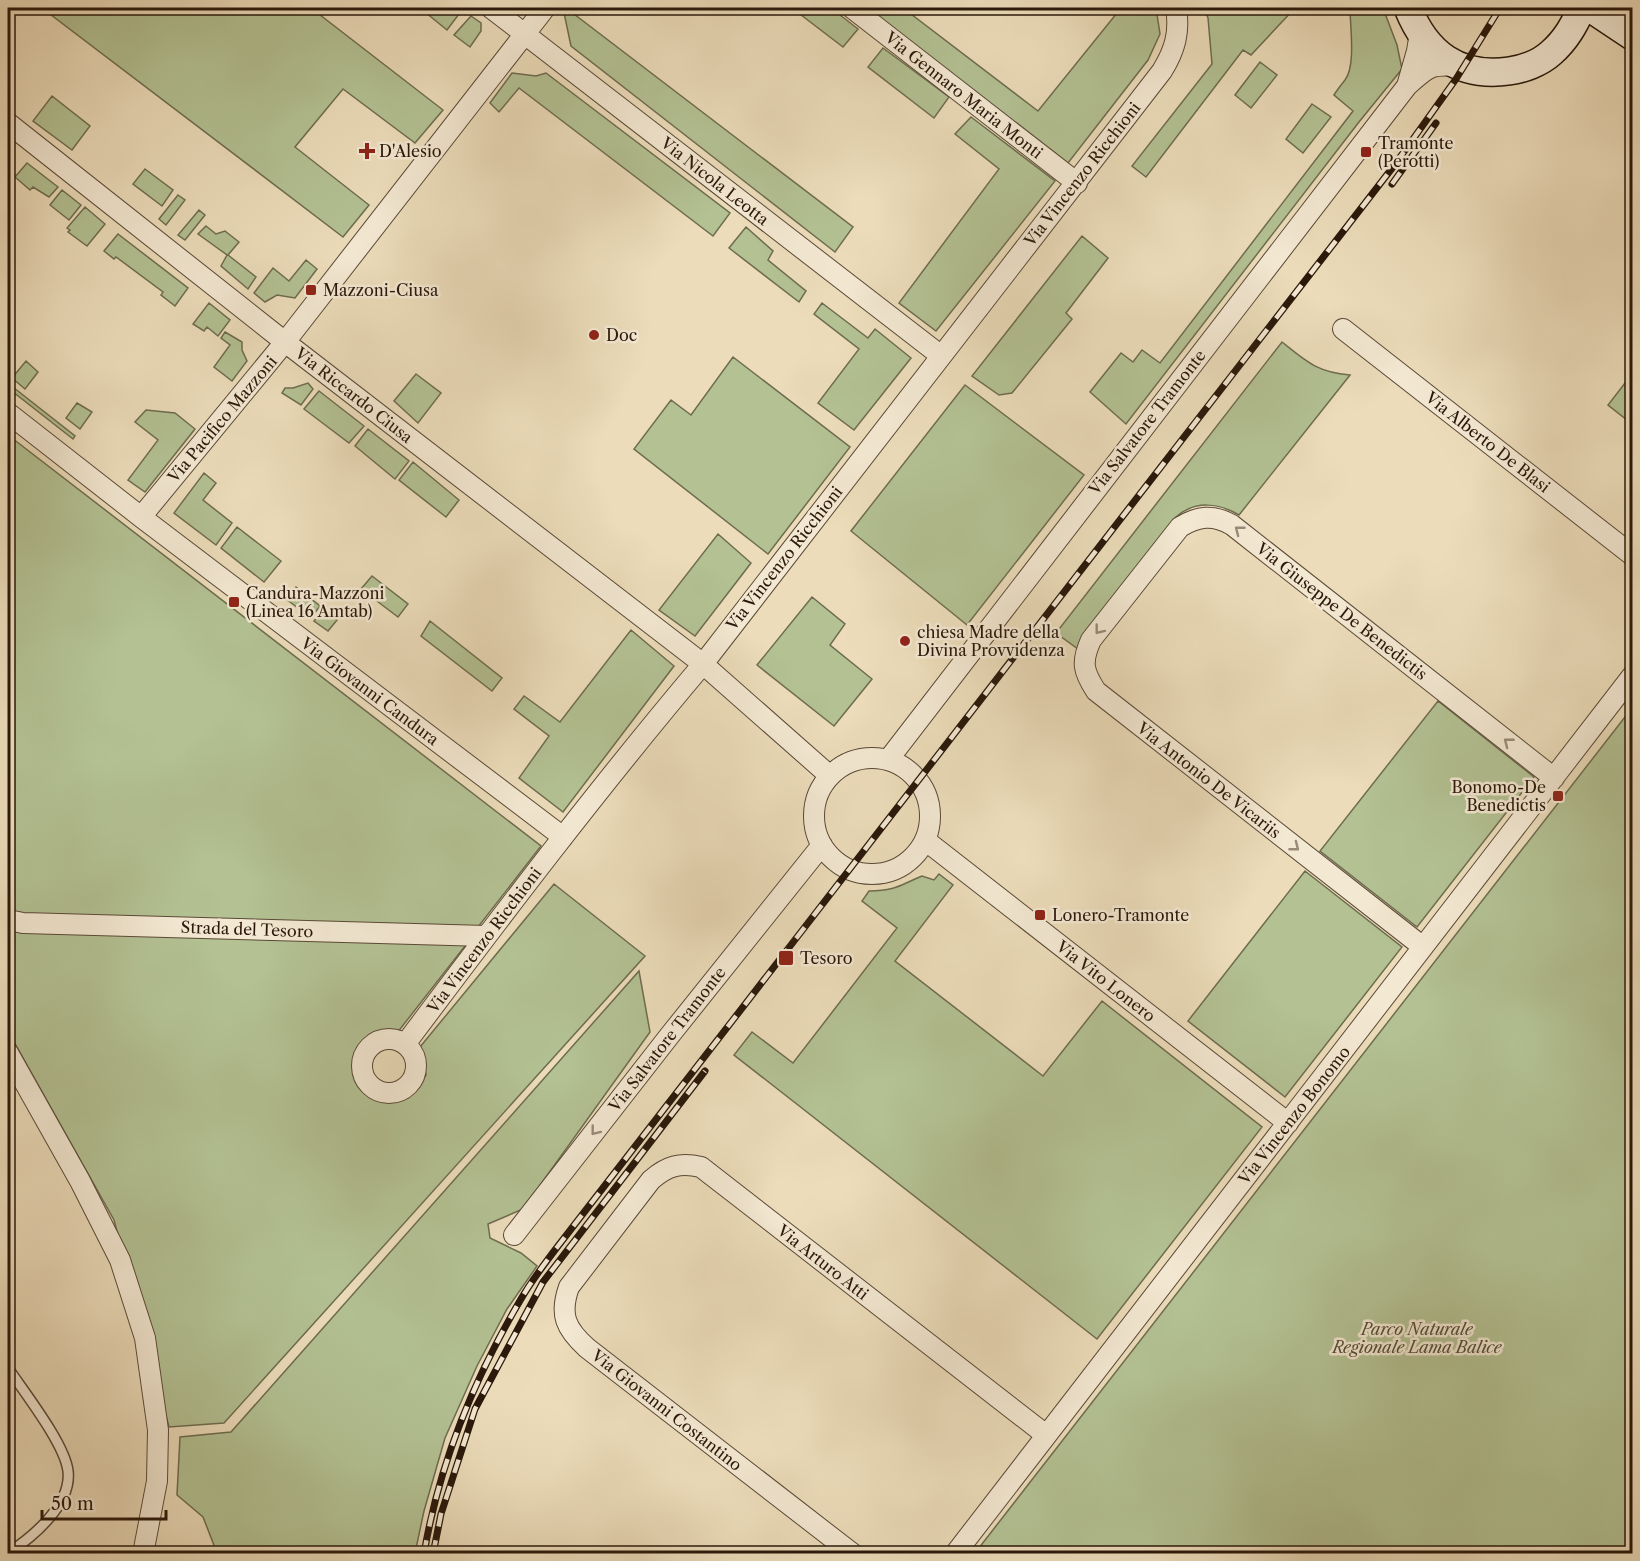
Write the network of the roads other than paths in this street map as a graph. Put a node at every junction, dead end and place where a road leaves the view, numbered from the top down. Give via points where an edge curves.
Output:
1 (491, 8) edge
2 (545, 8) edge
3 (852, 8) edge
4 (1176, 8) edge
5 (1408, 8) edge
6 (1582, 8) edge
7 (1590, 8) edge
8 (1420, 33) junction
9 (524, 34) junction
10 (1632, 36) edge
11 (1460, 67) junction
12 (1407, 86) junction
13 (8, 123) edge
14 (1077, 183) junction
15 (1343, 329) dead end
16 (285, 342) junction
17 (940, 355) junction
18 (8, 412) edge
19 (141, 517) junction
20 (1632, 555) edge
21 (1135, 585) joint
22 (703, 664) junction
23 (1632, 676) edge
24 (888, 760) junction
25 (830, 776) junction
26 (1554, 778) junction
27 (563, 837) junction
28 (925, 840) junction
29 (822, 845) junction
30 (8, 920) edge
31 (486, 936) junction
32 (1423, 947) junction
33 (406, 1044) dead end
34 (8, 1053) edge
35 (1288, 1123) junction
36 (514, 1235) dead end
37 (608, 1237) joint
38 (8, 1368) edge
39 (1046, 1435) junction
40 (8, 1553) edge
41 (143, 1554) edge
42 (852, 1554) edge
43 (955, 1554) edge

1 - 9 street, Via Nicola Leotta
2 - 9 street, Via Pacifico Mazzoni
3 - 14 street, Via Gennaro Maria Monti
4 - 14 street, Via Vincenzo Ricchioni via 1176,45 1162,71
5 - 8 main road
6 - 11 main road via 1571,32 1550,55 1522,69 1491,73
7 - 10 main road
8 - 11 main road via 1431,47
8 - 12 street
9 - 16 street, Via Pacifico Mazzoni
9 - 17 street, Via Nicola Leotta
11 - 12 street via 1436,65
12 - 24 street, Via Salvatore Tramonte
13 - 16 street, Via Riccardo Ciusa
14 - 17 street, Via Vincenzo Ricchioni
15 - 20 street, Via Alberto De Blasi
16 - 19 street, Via Pacifico Mazzoni
16 - 22 street, Via Riccardo Ciusa
17 - 22 street, Via Vincenzo Ricchioni
18 - 19 street, Via Giovanni Candura
19 - 27 street, Via Giovanni Candura
26 -> 21 street, Via Giuseppe De Benedictis via 1221,518 1207,516 1180,527
21 -> 32 street, Via Antonio De Vicariis via 1086,651 1083,664 1096,692
22 - 25 street, Via Riccardo Ciusa
22 - 27 street, Via Vincenzo Ricchioni
23 - 26 street, Via Vincenzo Bonomo
24 - 25 street via 857,760
24 - 28 street via 916,778 925,792 930,808
25 - 29 street via 814,810 815,828
26 - 32 street, Via Vincenzo Bonomo
27 - 31 street, Via Vincenzo Ricchioni
28 - 29 street via 900,867 865,874 833,859
28 - 35 street, Via Vito Lonero
29 -> 36 street, Via Salvatore Tramonte
30 - 31 street, Strada del Tesoro
31 - 33 street, Via Vincenzo Ricchioni
32 - 35 street, Via Vincenzo Bonomo
34 - 41 street via 120,1260 145,1338 158,1430 157,1481
35 - 39 street, Via Vincenzo Bonomo
37 - 39 street, Via Arturo Atti via 651,1180 664,1170 676,1164 701,1167
37 - 42 street, Via Giovanni Costantino via 569,1287 564,1300 566,1324 575,1337
38 - 40 lane via 62,1449 69,1472 65,1495 48,1520
39 - 43 street, Via Vincenzo Bonomo

